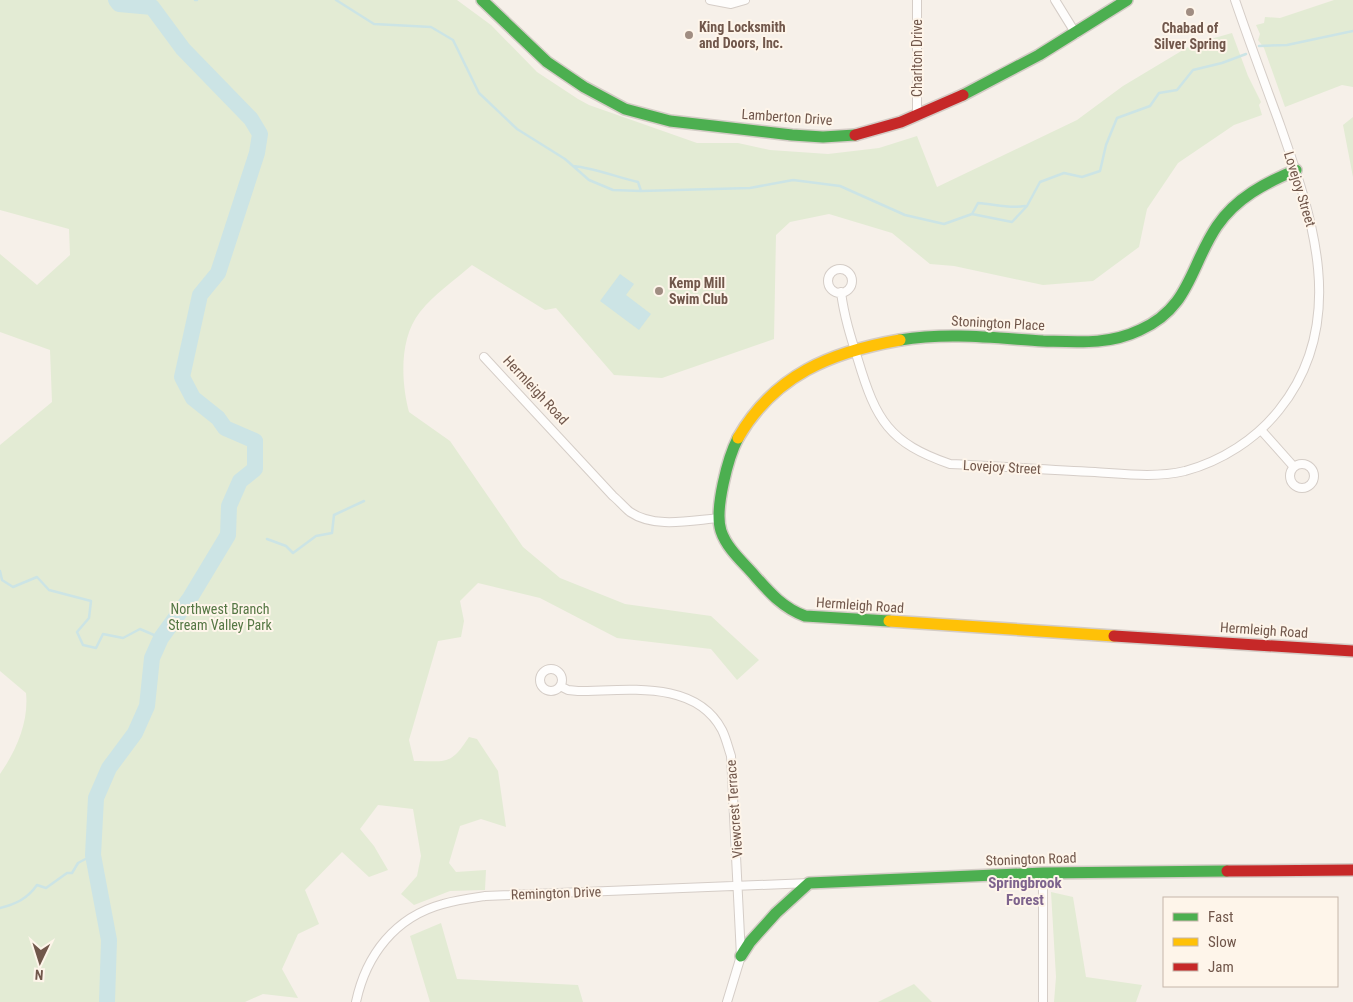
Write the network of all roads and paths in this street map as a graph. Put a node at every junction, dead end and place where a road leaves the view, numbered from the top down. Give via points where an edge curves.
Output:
1 (710, 0) edge
2 (746, 0) edge
3 (917, 0) edge
4 (1056, 0) edge
5 (1127, 0) edge
6 (1235, 0) edge
7 (488, 2) edge
8 (1076, 34) junction
9 (917, 116) junction
10 (1296, 170) junction
11 (841, 292) dead end
12 (855, 351) junction
13 (484, 356) dead end
14 (1261, 430) junction
15 (1294, 467) dead end
16 (720, 518) junction
17 (1353, 652) edge
18 (560, 686) dead end
19 (1353, 870) edge
20 (1043, 873) junction
21 (809, 883) junction
22 (739, 886) junction
23 (741, 956) junction
24 (356, 1002) edge
25 (726, 1002) edge
26 (1043, 1002) edge

1 - 2 street via 731,4
3 - 9 street, Charlton Drive
4 - 8 street
5 - 8 street, Lamberton Drive
6 - 10 street, Lovejoy Street
7 - 9 street, Lamberton Drive via 538,54 561,72 614,104 640,114 697,125 827,137 881,129
8 - 9 street, Lamberton Drive via 994,81
10 - 12 street, Stonington Place via 1263,184 1237,202 1216,227 1184,292 1148,326 1127,337 1084,343 942,335 900,339
10 - 14 street, Lovejoy Street via 1313,226 1320,285 1319,310 1305,366 1291,396
11 - 12 street, Lovejoy Street
12 - 14 street, Lovejoy Street via 866,387 885,425 901,441 950,464 1151,475 1185,471 1219,458
12 - 16 street, Stonington Place via 810,366 776,390 753,413 728,462 722,486
13 - 16 street, Hermleigh Road via 631,512 642,518 671,522
14 - 15 street
16 - 17 street, Hermleigh Road via 720,527 729,546 784,607 805,616
18 - 22 street, Viewcrest Terrace via 578,691 674,693 689,698 709,712 722,730 731,756
19 - 20 street, Stonington Road
20 - 21 street, Stonington Road
20 - 26 street
21 - 22 street, Remington Drive
21 - 23 street via 776,913
22 - 23 street
22 - 24 street, Remington Drive via 485,896 444,903 399,925 384,941 371,957
23 - 25 street

